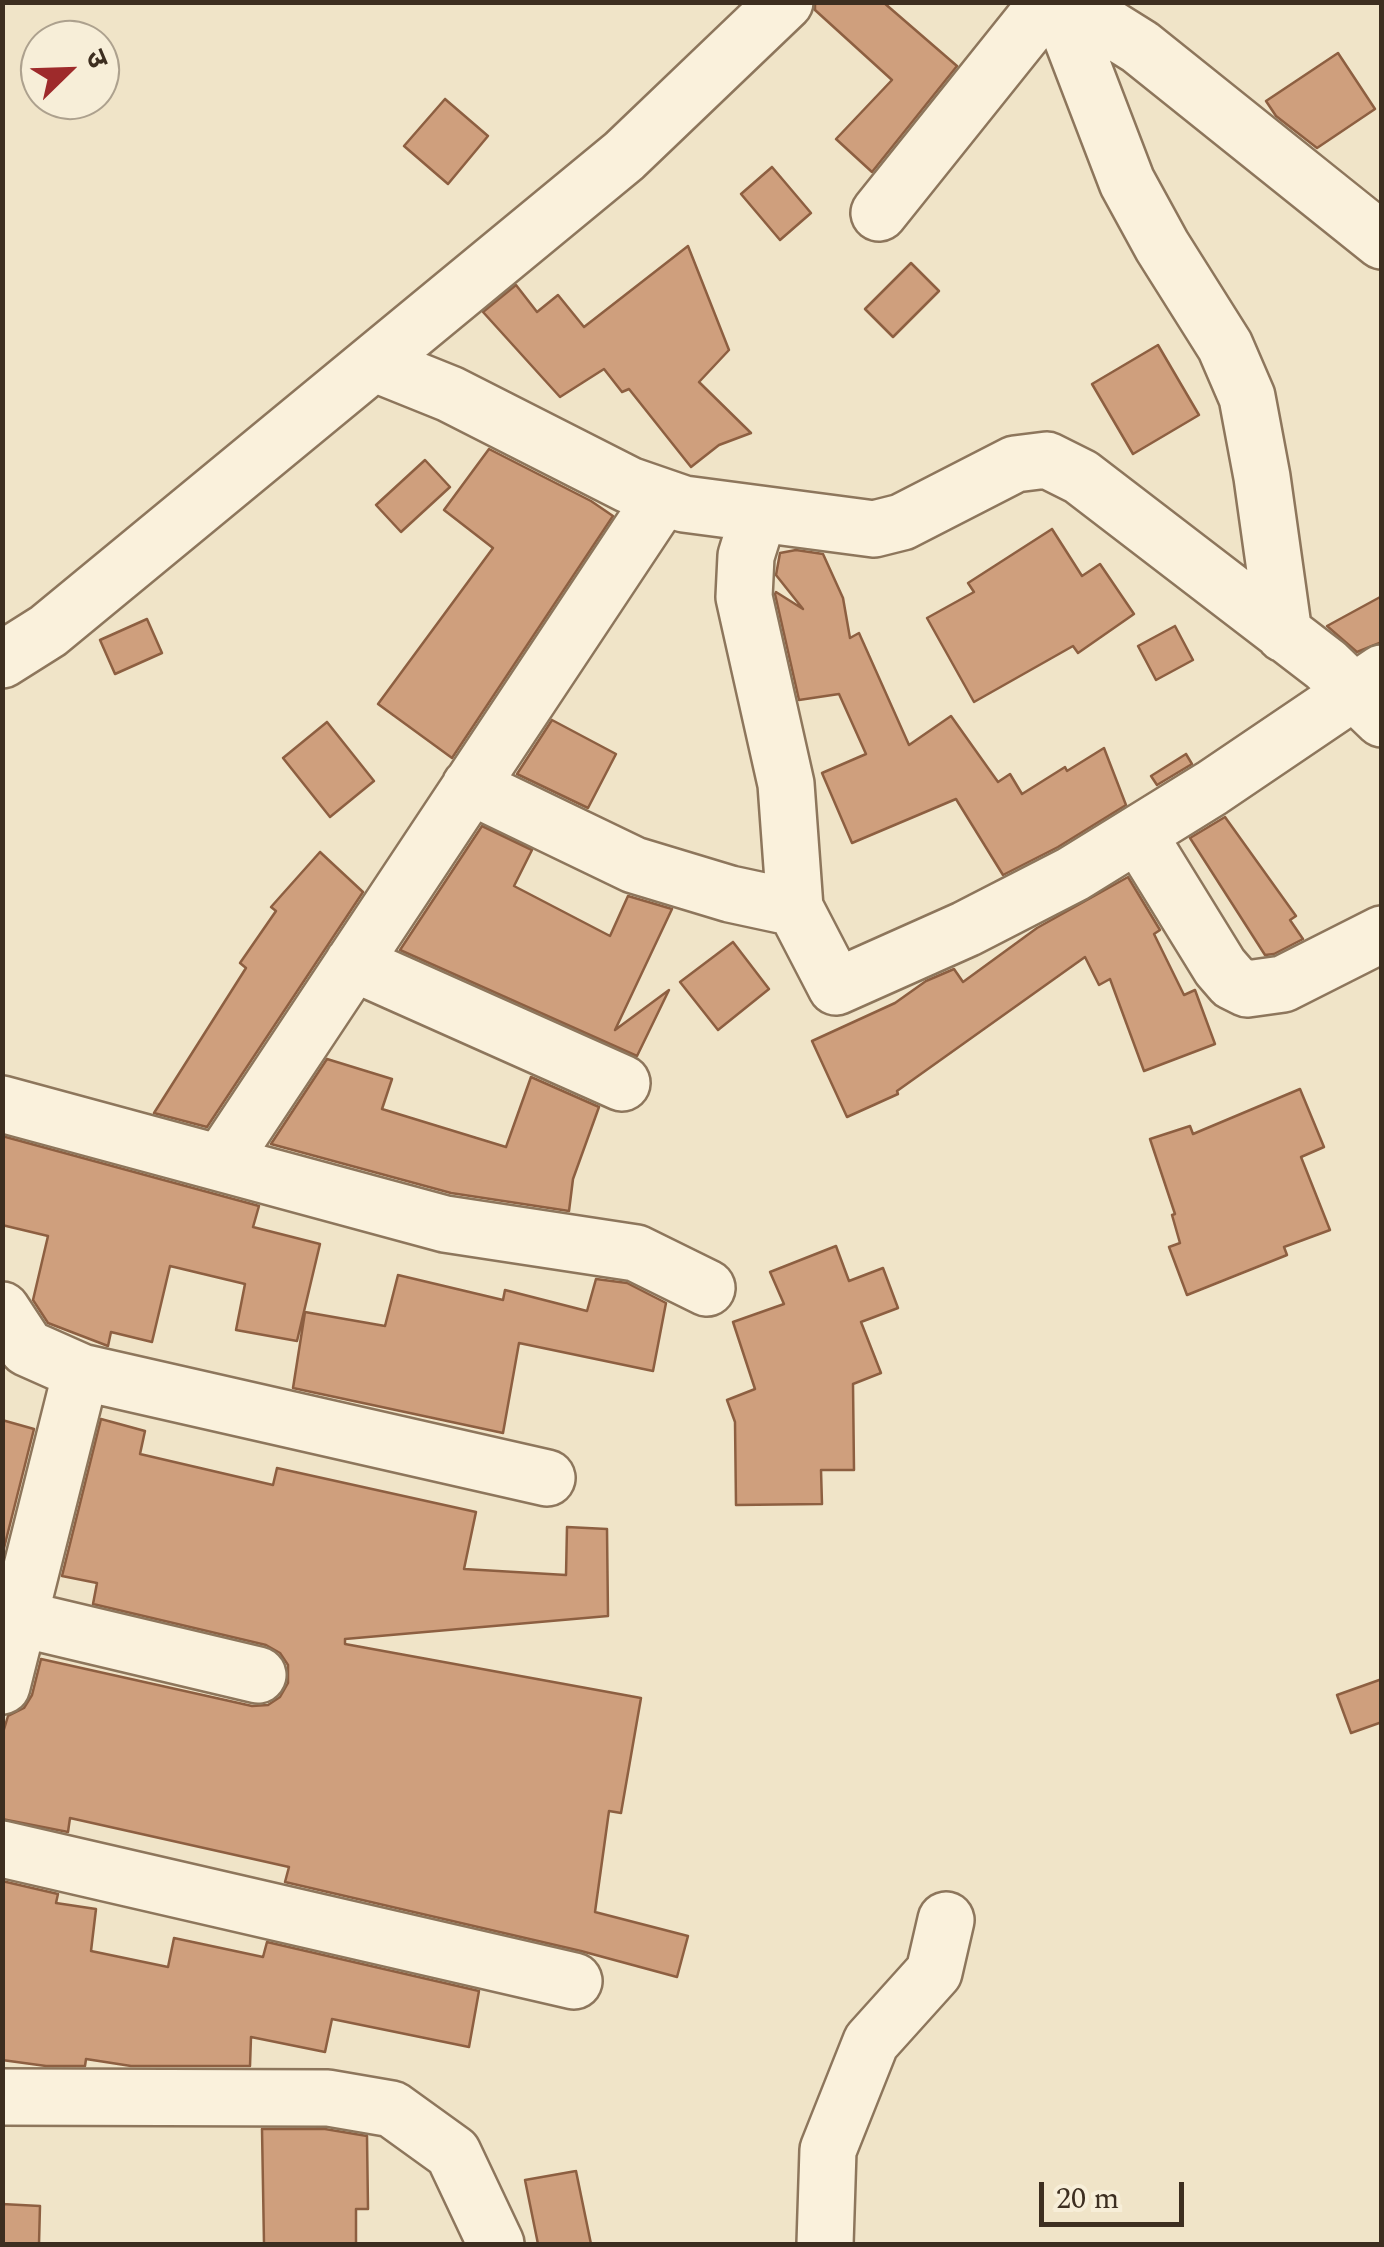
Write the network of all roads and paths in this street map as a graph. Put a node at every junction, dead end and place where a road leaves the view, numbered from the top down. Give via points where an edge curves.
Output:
1 (785, 2) edge
2 (1048, 2) edge
3 (1058, 2) edge
4 (1068, 2) edge
5 (880, 213) dead end
6 (1382, 242) edge
7 (373, 363) junction
8 (662, 498) junction
9 (759, 514) junction
10 (1284, 634) junction
11 (2, 660) edge
12 (1372, 695) edge
13 (470, 786) junction
14 (1138, 834) junction
15 (796, 908) junction
16 (1382, 934) edge
17 (353, 963) junction
18 (622, 1083) dead end
19 (2, 1104) edge
20 (222, 1161) junction
21 (706, 1288) dead end
22 (2, 1310) edge
23 (81, 1372) junction
24 (547, 1478) dead end
25 (22, 1620) junction
26 (258, 1674) dead end
27 (2, 1686) edge
28 (2, 1848) edge
29 (946, 1920) dead end
30 (574, 1981) dead end
31 (2, 2096) edge
32 (496, 2244) edge
33 (824, 2244) edge

1 - 7 street via 624,156
2 - 5 street
3 - 10 street via 1127,182 1225,346 1247,398
4 - 6 street via 1140,47
7 - 8 street
7 - 11 street via 48,631
8 - 9 street
8 - 13 street
9 - 10 street via 874,529 902,522 1015,464 1047,460 1081,476
9 - 15 street via 746,556 744,597 786,784
10 - 12 street
12 - 14 street
13 - 15 street via 634,865
13 - 17 street
14 - 15 street via 966,929 836,987
14 - 16 street via 1220,968 1247,989 1283,984
17 - 18 street
17 - 20 street
19 - 20 street
20 - 21 street via 446,1224 636,1252
22 - 23 street via 27,1348
23 - 24 street
23 - 25 street
25 - 26 street
25 - 27 street
28 - 30 street
29 - 33 street via 934,1972 871,2042 828,2150
31 - 32 street via 328,2098 392,2109 453,2153

